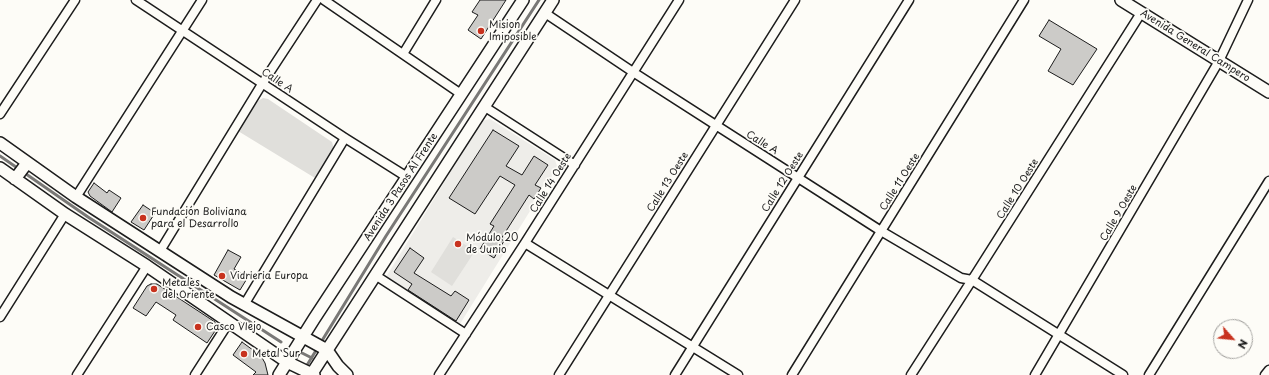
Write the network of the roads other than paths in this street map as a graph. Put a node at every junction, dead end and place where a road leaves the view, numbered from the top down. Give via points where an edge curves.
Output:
1 (75, 0) edge
2 (136, 0) edge
3 (202, 0) edge
4 (317, 0) edge
5 (324, 0) edge
6 (436, 0) edge
7 (523, 0) edge
8 (553, 0) edge
9 (679, 0) edge
10 (795, 0) edge
11 (909, 0) edge
12 (1024, 0) edge
13 (1122, 0) edge
14 (1248, 0) edge
15 (545, 13) junction
16 (1141, 13) junction
17 (183, 30) junction
18 (403, 54) junction
19 (1219, 60) junction
20 (633, 72) junction
21 (262, 84) junction
22 (1269, 92) edge
23 (462, 94) junction
24 (484, 107) junction
25 (0, 114) edge
26 (716, 125) junction
27 (345, 138) junction
28 (0, 144) edge
29 (26, 164) junction
30 (575, 165) junction
31 (0, 168) edge
32 (407, 177) junction
33 (798, 177) junction
34 (15, 178) junction
35 (1269, 181) edge
36 (76, 197) junction
37 (65, 214) junction
38 (881, 231) junction
39 (525, 243) junction
40 (160, 251) junction
41 (147, 266) junction
42 (375, 276) junction
43 (972, 280) junction
44 (609, 295) junction
45 (244, 305) junction
46 (0, 317) edge
47 (228, 322) junction
48 (466, 334) junction
49 (1059, 335) junction
50 (303, 337) junction
51 (692, 347) junction
52 (326, 349) junction
53 (291, 365) junction
54 (1269, 370) edge
55 (77, 375) edge
56 (194, 375) edge
57 (279, 375) edge
58 (311, 375) edge
59 (347, 375) edge
60 (439, 375) edge
61 (559, 375) edge
62 (675, 375) edge
63 (738, 375) edge
64 (792, 375) edge
65 (911, 375) edge
66 (1035, 375) edge
67 (1123, 375) edge
68 (1149, 375) edge
69 (1265, 375) edge

1 - 25 street
2 - 17 street, Calle A
3 - 17 street
4 - 21 street
5 - 18 street
6 - 18 street
7 - 23 main road, Avenida 3 Pasos Al Frente
8 - 15 main road
9 - 20 street, Calle 14 Oeste
10 - 26 street, Calle 13 Oeste
11 - 33 street, Calle 12 Oeste
12 - 38 street, Calle 11 Oeste
13 - 16 main road, Avenida General Campero
14 - 19 street, Calle 9 Oeste
15 - 20 street, Calle A
15 - 24 main road
16 - 19 main road, Avenida General Campero
16 - 43 street, Calle 10 Oeste
17 - 21 street, Calle A
17 - 36 street
18 - 23 street
19 - 22 main road, Avenida General Campero
19 - 49 street, Calle 9 Oeste
20 - 26 street, Calle A
20 - 30 street, Calle 14 Oeste
21 - 27 street, Calle A
21 - 40 street
23 - 32 main road, Avenida 3 Pasos Al Frente
24 - 30 street
24 - 42 main road
26 - 33 street, Calle A
26 - 44 street, Calle 13 Oeste
27 - 32 street, Calle A
27 - 45 street
28 - 29 main road
29 - 34 main road
29 - 36 main road
30 - 39 street, Calle 14 Oeste
31 - 34 main road
32 - 50 main road, Avenida 3 Pasos Al Frente
33 - 38 street, Calle A
33 - 51 street, Calle 12 Oeste
34 - 37 main road
35 - 68 street
36 - 40 main road
37 - 41 main road
37 - 46 street
38 - 43 street, Calle A via 961,278
38 - 64 street, Calle 11 Oeste
39 - 44 street
39 - 48 street, Calle 14 Oeste
40 - 45 main road
41 - 47 main road
41 - 55 street
42 - 48 street
42 - 52 main road
43 - 49 street, Calle A
43 - 65 street, Calle 10 Oeste
44 - 51 street
44 - 61 street, Calle 13 Oeste
45 - 50 main road
47 - 53 main road
47 - 56 street
48 - 60 street, Calle 14 Oeste
49 - 66 street, Calle 9 Oeste
49 - 67 street, Calle A
50 - 52 main road
50 - 53 main road, Avenida 3 Pasos Al Frente
51 - 62 street, Calle 12 Oeste
51 - 63 street
52 - 58 main road
52 - 59 main road
53 - 57 main road, Avenida 3 Pasos Al Frente
53 - 58 main road
54 - 69 street

